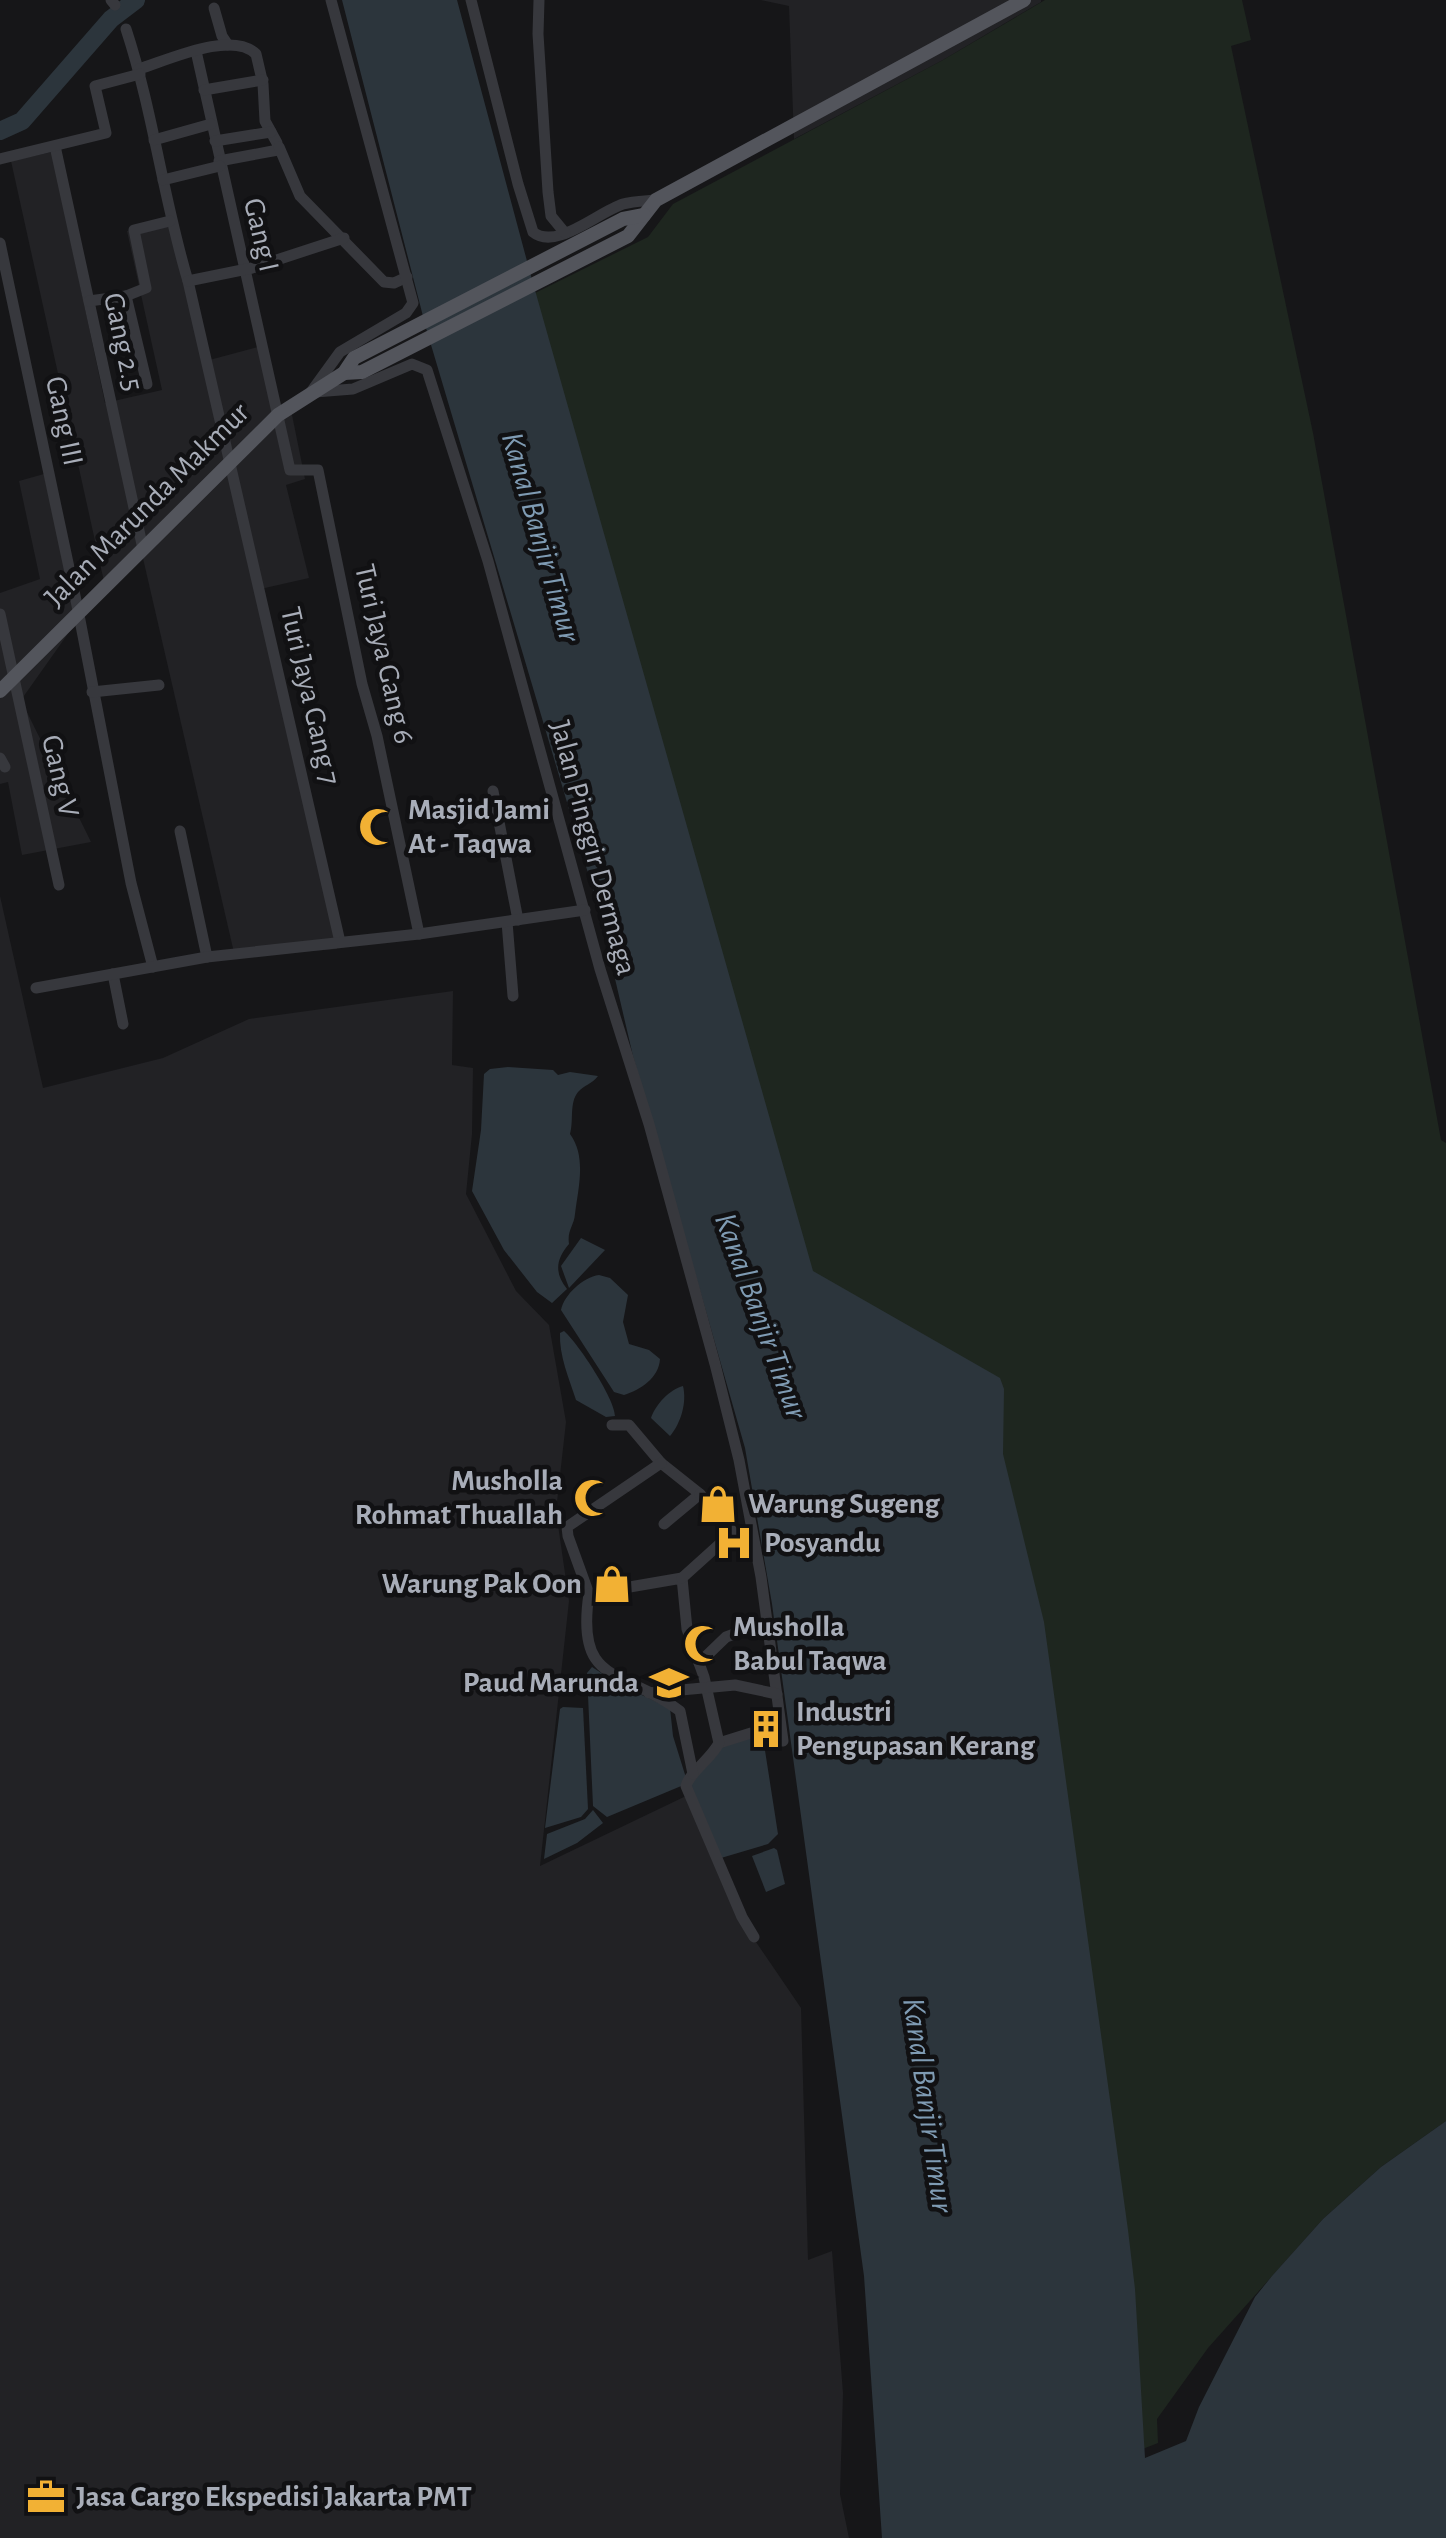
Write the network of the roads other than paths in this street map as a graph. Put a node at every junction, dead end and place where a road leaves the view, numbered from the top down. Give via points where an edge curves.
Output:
1 (331, 0) edge
2 (471, 0) edge
3 (540, 0) edge
4 (1024, 0) edge
5 (214, 8) dead end
6 (126, 28) dead end
7 (228, 45) junction
8 (196, 51) junction
9 (140, 72) junction
10 (263, 80) junction
11 (204, 90) junction
12 (211, 124) junction
13 (271, 132) junction
14 (154, 140) junction
15 (215, 141) junction
16 (55, 146) junction
17 (278, 148) junction
18 (0, 159) edge
19 (220, 164) junction
20 (162, 180) junction
21 (656, 200) junction
22 (644, 214) junction
23 (170, 220) junction
24 (565, 233) junction
25 (344, 238) junction
26 (0, 243) edge
27 (243, 270) junction
28 (407, 277) junction
29 (188, 280) junction
30 (126, 296) junction
31 (89, 301) junction
32 (344, 373) junction
33 (147, 384) dead end
34 (311, 392) junction
35 (278, 414) junction
36 (230, 461) junction
37 (143, 548) junction
38 (78, 610) junction
39 (0, 614) edge
40 (12, 678) junction
41 (158, 685) dead end
42 (0, 691) edge
43 (92, 692) junction
44 (494, 791) dead end
45 (180, 830) dead end
46 (59, 885) dead end
47 (585, 910) junction
48 (512, 921) junction
49 (420, 934) junction
50 (340, 942) junction
51 (208, 956) junction
52 (153, 967) junction
53 (113, 974) junction
54 (36, 988) dead end
55 (513, 996) dead end
56 (123, 1024) dead end
57 (612, 1424) dead end
58 (661, 1463) junction
59 (700, 1494) junction
60 (749, 1512) junction
61 (725, 1520) junction
62 (664, 1524) dead end
63 (682, 1578) junction
64 (590, 1594) junction
65 (767, 1622) junction
66 (699, 1663) junction
67 (706, 1686) junction
68 (649, 1693) junction
69 (777, 1694) junction
70 (719, 1743) junction
71 (693, 1774) junction
72 (754, 1937) dead end

1 - 28 street
2 - 24 street via 533,232 545,239
3 - 24 street via 548,192 551,216
4 - 21 main road, Jalan Marunda Makmur
5 - 7 street
6 - 9 street, Turi Jaya Gang 7
7 - 8 street
7 - 10 street via 252,49
8 - 9 street
8 - 11 street, Gang I
9 - 14 street, Turi Jaya Gang 7
9 - 16 street via 96,86 106,133
10 - 11 street
10 - 13 street
11 - 12 street, Gang I
12 - 14 street
12 - 15 street, Gang I
13 - 15 street
13 - 17 street
14 - 20 street, Turi Jaya Gang 7
15 - 19 street, Gang I
16 - 18 street
16 - 31 street, Gang 2.5
17 - 19 street
17 - 25 street via 300,196
19 - 20 street
19 - 27 street, Gang I
20 - 23 street, Turi Jaya Gang 7
21 - 22 main road, Jalan Marunda Makmur
21 - 24 street via 625,204
22 - 32 main road, Jalan Marunda Makmur via 410,328 354,358
22 - 32 main road, Jalan Marunda Makmur via 628,236 362,372
23 - 29 street, Turi Jaya Gang 7
23 - 30 street via 134,230 146,288
25 - 27 street
25 - 28 street via 384,282
26 - 38 street, Gang III
27 - 29 street
27 - 35 street, Gang I
28 - 34 street via 410,308 340,352
29 - 36 street, Turi Jaya Gang 7
30 - 31 street
30 - 33 street
31 - 37 street, Gang 2.5
32 - 34 main road, Jalan Marunda Makmur
34 - 35 main road, Jalan Marunda Makmur
34 - 47 street, Jalan Pinggir Dermaga via 352,389 412,364 429,373
35 - 36 main road, Jalan Marunda Makmur
35 - 49 street, Turi Jaya Gang 6 via 291,471 318,470
36 - 37 main road, Jalan Marunda Makmur
36 - 50 street, Turi Jaya Gang 7
37 - 38 main road, Jalan Marunda Makmur
38 - 40 main road, Jalan Marunda Makmur
38 - 43 street, Gang III
39 - 40 street, Gang V
40 - 42 main road, Jalan Marunda Makmur
40 - 46 street, Gang V
41 - 43 street
43 - 52 street, Gang III
44 - 48 street
45 - 51 street
47 - 48 street
47 - 60 street, Jalan Pinggir Dermaga
48 - 49 street
48 - 55 street
49 - 50 street
50 - 51 street
51 - 52 street
52 - 53 street
53 - 54 street
53 - 56 street
57 - 58 street via 630,1425
58 - 59 street
58 - 64 street via 568,1527
59 - 61 street
59 - 62 street
60 - 61 street
60 - 65 street, Jalan Pinggir Dermaga
61 - 63 street via 731,1536
63 - 64 street
63 - 66 street
64 - 68 street via 586,1629 592,1658
65 - 66 street via 726,1637
65 - 69 street, Jalan Pinggir Dermaga
66 - 67 street
67 - 68 street
67 - 69 street via 738,1684
67 - 70 street
68 - 71 street via 680,1711
69 - 70 street, Jalan Pinggir Dermaga via 783,1741 750,1733
70 - 71 street
71 - 72 street via 686,1786

